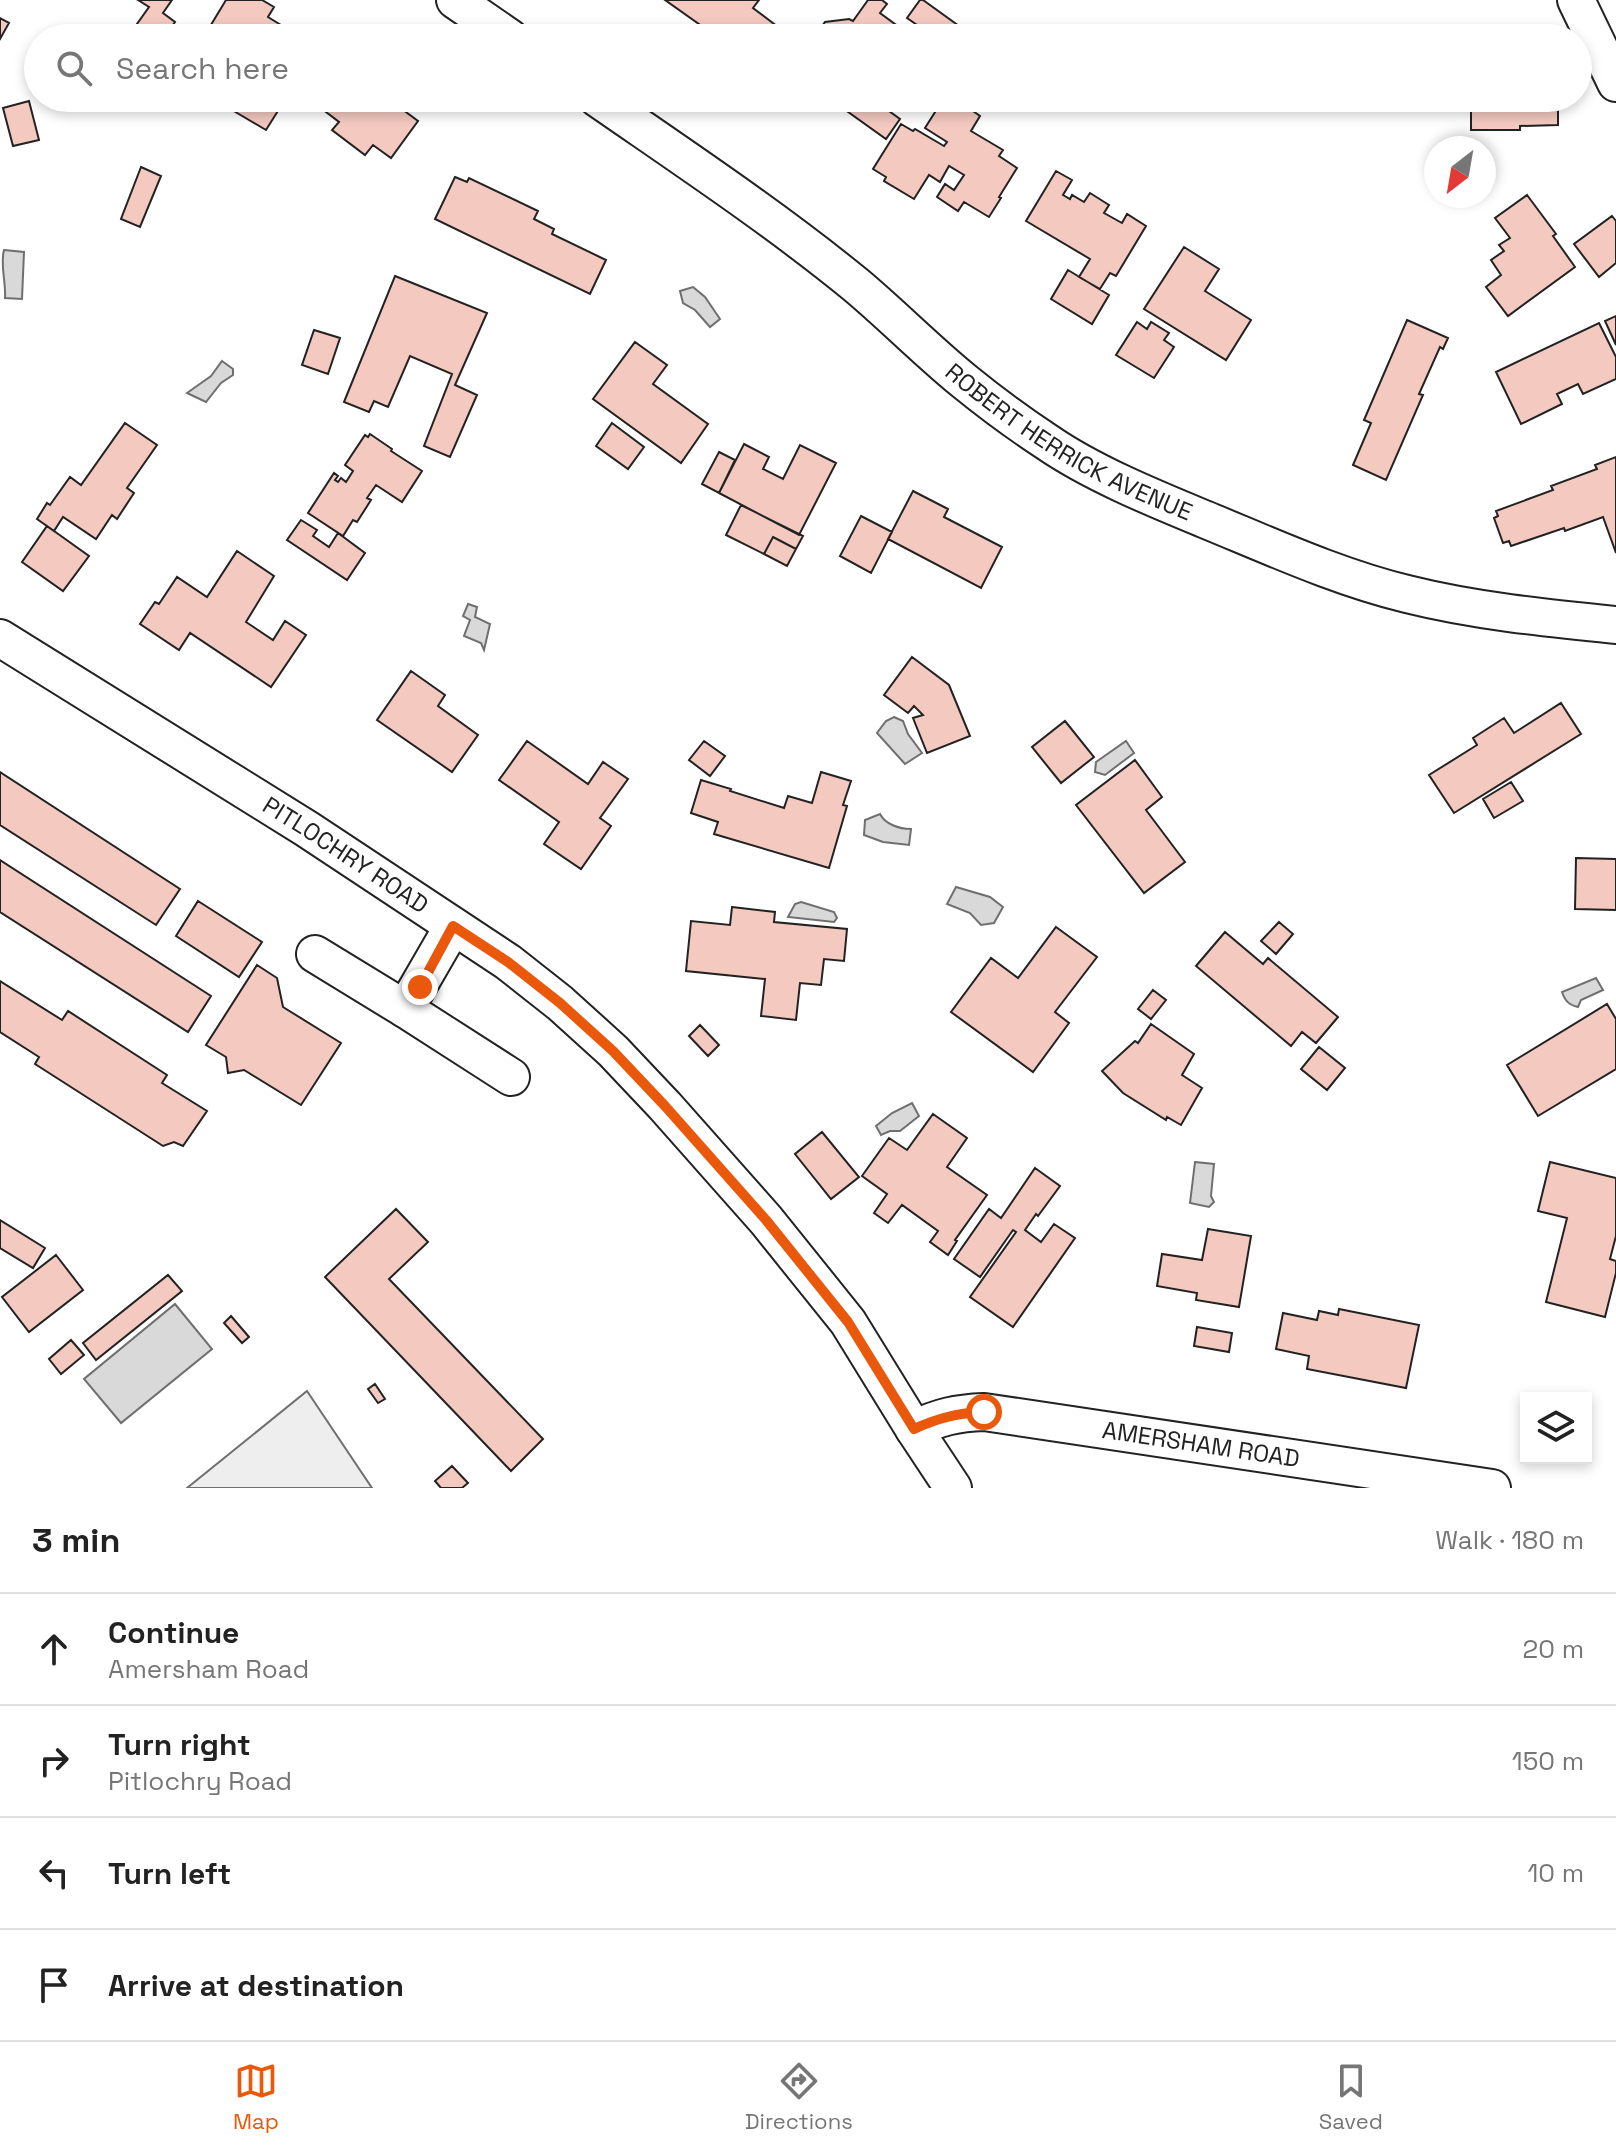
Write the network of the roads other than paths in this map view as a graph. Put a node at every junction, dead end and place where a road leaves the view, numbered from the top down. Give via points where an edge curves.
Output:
1 (455, 0) edge
2 (1576, 0) edge
3 (490, 24) edge
4 (1588, 24) edge
5 (1592, 33) edge
6 (1616, 83) edge
7 (617, 112) edge
8 (1616, 625) edge
9 (0, 638) edge
10 (453, 926) junction
11 (315, 954) dead end
12 (405, 1009) junction
13 (511, 1077) dead end
14 (914, 1429) junction
15 (953, 1488) edge
16 (1492, 1488) edge

1 - 3 street
2 - 4 street
5 - 6 street
7 - 8 street, ROBERT HERRICK AVENUE via 802,243 1000,408 1049,444 1101,472 1353,578 1474,607
9 - 10 street, PITLOCHRY ROAD
10 - 12 street
10 - 14 street, PITLOCHRY ROAD via 560,1003 665,1106 848,1322
11 - 12 street
12 - 13 street
14 - 15 street, PITLOCHRY ROAD
14 - 16 street, AMERSHAM ROAD via 959,1413 984,1412

